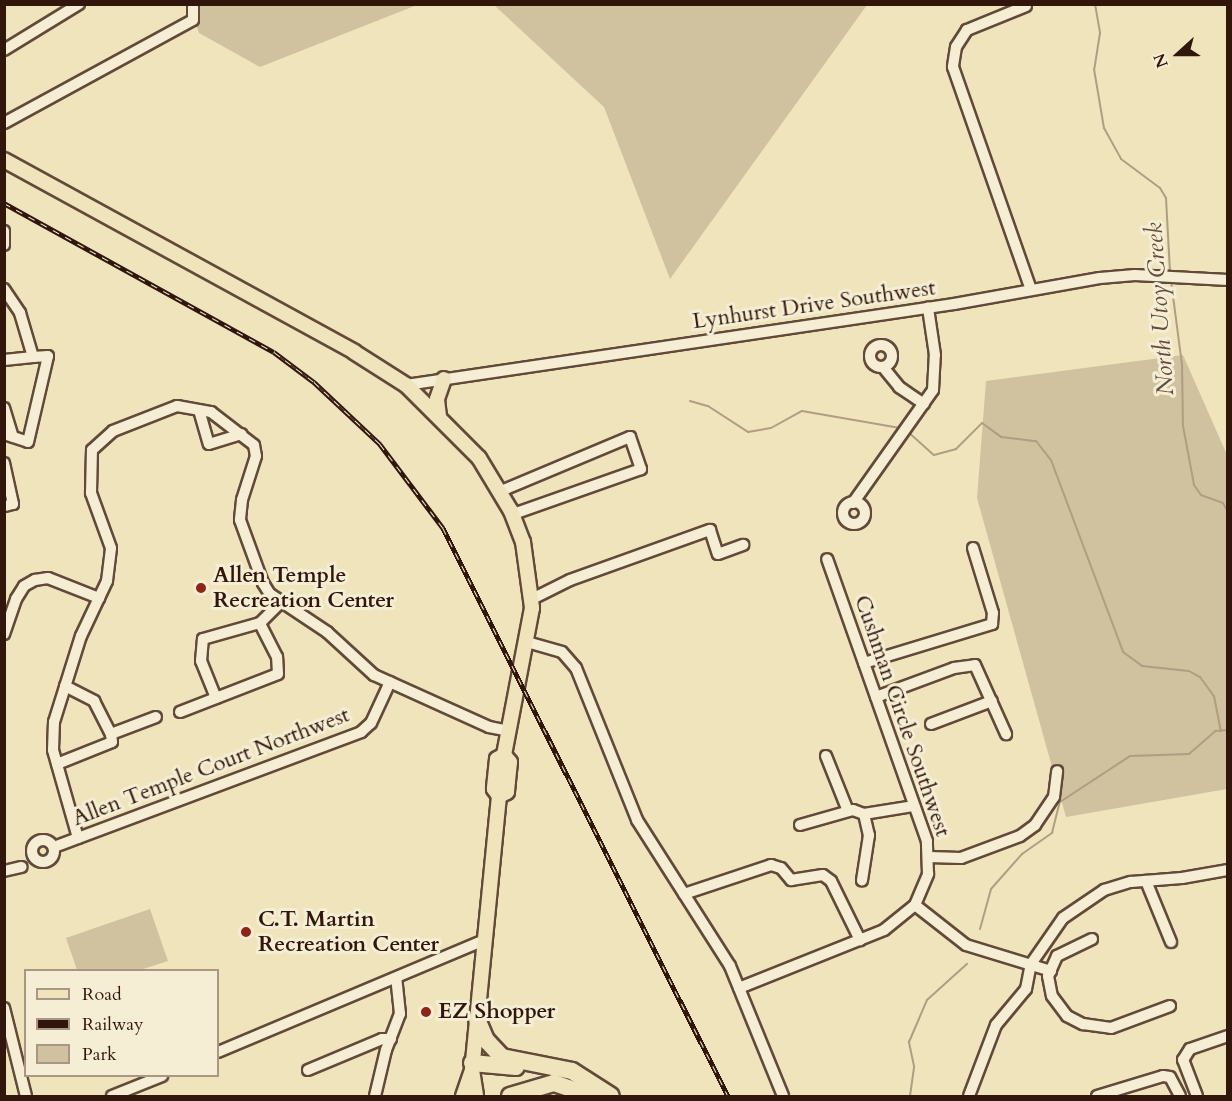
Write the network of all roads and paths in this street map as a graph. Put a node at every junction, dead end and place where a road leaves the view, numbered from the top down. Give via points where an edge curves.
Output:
1 (79, 4) edge
2 (193, 4) edge
3 (1026, 6) edge
4 (4, 50) edge
5 (4, 123) edge
6 (4, 160) edge
7 (4, 231) edge
8 (4, 245) edge
9 (1227, 280) edge
10 (4, 289) edge
11 (1031, 290) junction
12 (928, 308) junction
13 (33, 357) junction
14 (4, 360) edge
15 (883, 367) dead end
16 (444, 379) junction
17 (406, 385) junction
18 (924, 404) junction
19 (4, 408) edge
20 (199, 410) junction
21 (439, 416) junction
22 (242, 434) junction
23 (9, 435) edge
24 (4, 462) edge
25 (7, 484) edge
26 (501, 491) junction
27 (853, 503) dead end
28 (4, 506) edge
29 (513, 514) junction
30 (743, 545) dead end
31 (972, 548) dead end
32 (827, 559) dead end
33 (99, 598) junction
34 (532, 599) junction
35 (280, 603) junction
36 (260, 623) junction
37 (4, 634) edge
38 (527, 642) junction
39 (864, 663) junction
40 (390, 682) junction
41 (65, 686) junction
42 (876, 697) junction
43 (216, 698) junction
44 (992, 701) junction
45 (180, 712) dead end
46 (156, 717) dead end
47 (931, 724) dead end
48 (509, 732) junction
49 (111, 734) junction
50 (1006, 734) dead end
51 (826, 756) dead end
52 (57, 764) junction
53 (1057, 771) dead end
54 (914, 806) junction
55 (848, 812) junction
56 (864, 814) junction
57 (800, 825) dead end
58 (78, 838) junction
59 (54, 847) dead end
60 (929, 857) junction
61 (22, 867) dead end
62 (1227, 870) edge
63 (4, 871) edge
64 (862, 880) dead end
65 (1146, 881) junction
66 (684, 894) junction
67 (915, 905) junction
68 (1092, 939) dead end
69 (485, 940) junction
70 (860, 940) junction
71 (1171, 942) dead end
72 (1031, 964) junction
73 (1051, 971) junction
74 (396, 978) junction
75 (739, 988) junction
76 (1170, 1006) dead end
77 (4, 1008) edge
78 (477, 1018) junction
79 (1227, 1036) edge
80 (391, 1039) junction
81 (219, 1052) edge
82 (472, 1066) junction
83 (309, 1070) dead end
84 (160, 1077) edge
85 (554, 1083) junction
86 (594, 1092) edge
87 (26, 1096) edge
88 (112, 1096) edge
89 (375, 1096) edge
90 (463, 1096) edge
91 (476, 1096) edge
92 (510, 1096) edge
93 (611, 1096) edge
94 (783, 1096) edge
95 (969, 1096) edge
96 (1097, 1096) edge
97 (1180, 1096) edge
98 (1197, 1096) edge

1 - 4 street
2 - 5 street via 193,20
3 - 11 street via 967,30 956,47 953,67
6 - 17 main road via 354,352
7 - 8 street
9 - 11 street, Lynhurst Drive Southwest via 1135,275
10 - 13 street via 20,313
11 - 12 street, Lynhurst Drive Southwest
12 - 16 street, Lynhurst Drive Southwest
12 - 18 street via 936,378
13 - 14 street
13 - 23 street via 48,356 34,425 28,442
15 - 18 street via 899,387
16 - 17 street, Lynhurst Drive Southwest
16 - 21 main road via 436,399
17 - 21 main road
18 - 27 street
19 - 23 street
20 - 22 street via 211,412
20 - 22 street via 209,444
20 - 33 street via 177,406 113,431 92,450 91,493 111,548
21 - 26 main road via 479,458
22 - 35 street via 254,445 256,456 240,519 263,583
24 - 25 street
25 - 28 street via 13,504
26 - 29 main road
26 - 29 street via 630,437 641,469
29 - 34 main road via 523,542
30 - 34 street via 718,554 710,530 570,580
31 - 39 street via 993,613 992,624
32 - 39 street, Cushman Circle Southwest
33 - 37 street via 48,578 36,580 24,586 16,599
33 - 41 street
34 - 38 main road
35 - 36 street
35 - 40 street via 327,632 362,667
36 - 43 street via 203,639 201,661
36 - 43 street via 277,657 278,674
38 - 48 main road
38 - 66 street via 562,652 571,659 637,820
39 - 42 street, Cushman Circle Southwest
40 - 48 street via 489,727
40 - 58 street, Allen Temple Court Northwest via 371,723 361,732
41 - 49 street via 94,701
41 - 52 street via 54,722
42 - 44 street via 970,663 975,665
42 - 54 street, Cushman Circle Southwest
43 - 45 street
44 - 47 street
44 - 50 street
46 - 49 street
48 - 69 main road via 504,755 497,759 495,776 494,789 499,796
49 - 52 street via 112,742
51 - 55 street
52 - 58 street
53 - 60 street via 1054,797 1035,825 1020,836 961,858
54 - 56 street
54 - 60 street, Cushman Circle Southwest
55 - 56 street
55 - 57 street
56 - 64 street via 869,835
58 - 59 street, Allen Temple Court Northwest
60 - 67 street, Cushman Circle Southwest via 926,882
61 - 63 street
62 - 65 street
65 - 71 street
65 - 72 street via 1104,890 1083,901 1063,918
66 - 70 street via 771,865 781,867 791,880 823,875 831,881
66 - 75 street via 719,945
67 - 70 street, Cushman Circle Southwest via 885,930
67 - 72 street via 966,945
68 - 73 street via 1057,956
69 - 74 street
69 - 78 main road
70 - 75 street, Cushman Circle Southwest
72 - 73 street
72 - 95 street via 1026,989 996,1025
73 - 76 street via 1052,996 1060,1010 1083,1024 1111,1028
74 - 80 street via 400,1014
74 - 81 street
75 - 94 street
77 - 87 street
78 - 82 main road
78 - 86 highway via 486,1040 502,1057 572,1071
79 - 98 street via 1190,1049 1183,1060
80 - 83 street via 382,1039
80 - 89 street
82 - 85 highway
82 - 86 highway via 555,1073
82 - 90 main road
82 - 91 main road
84 - 88 street
85 - 86 highway
85 - 92 highway
86 - 93 highway
96 - 97 street via 1163,1076 1170,1077

